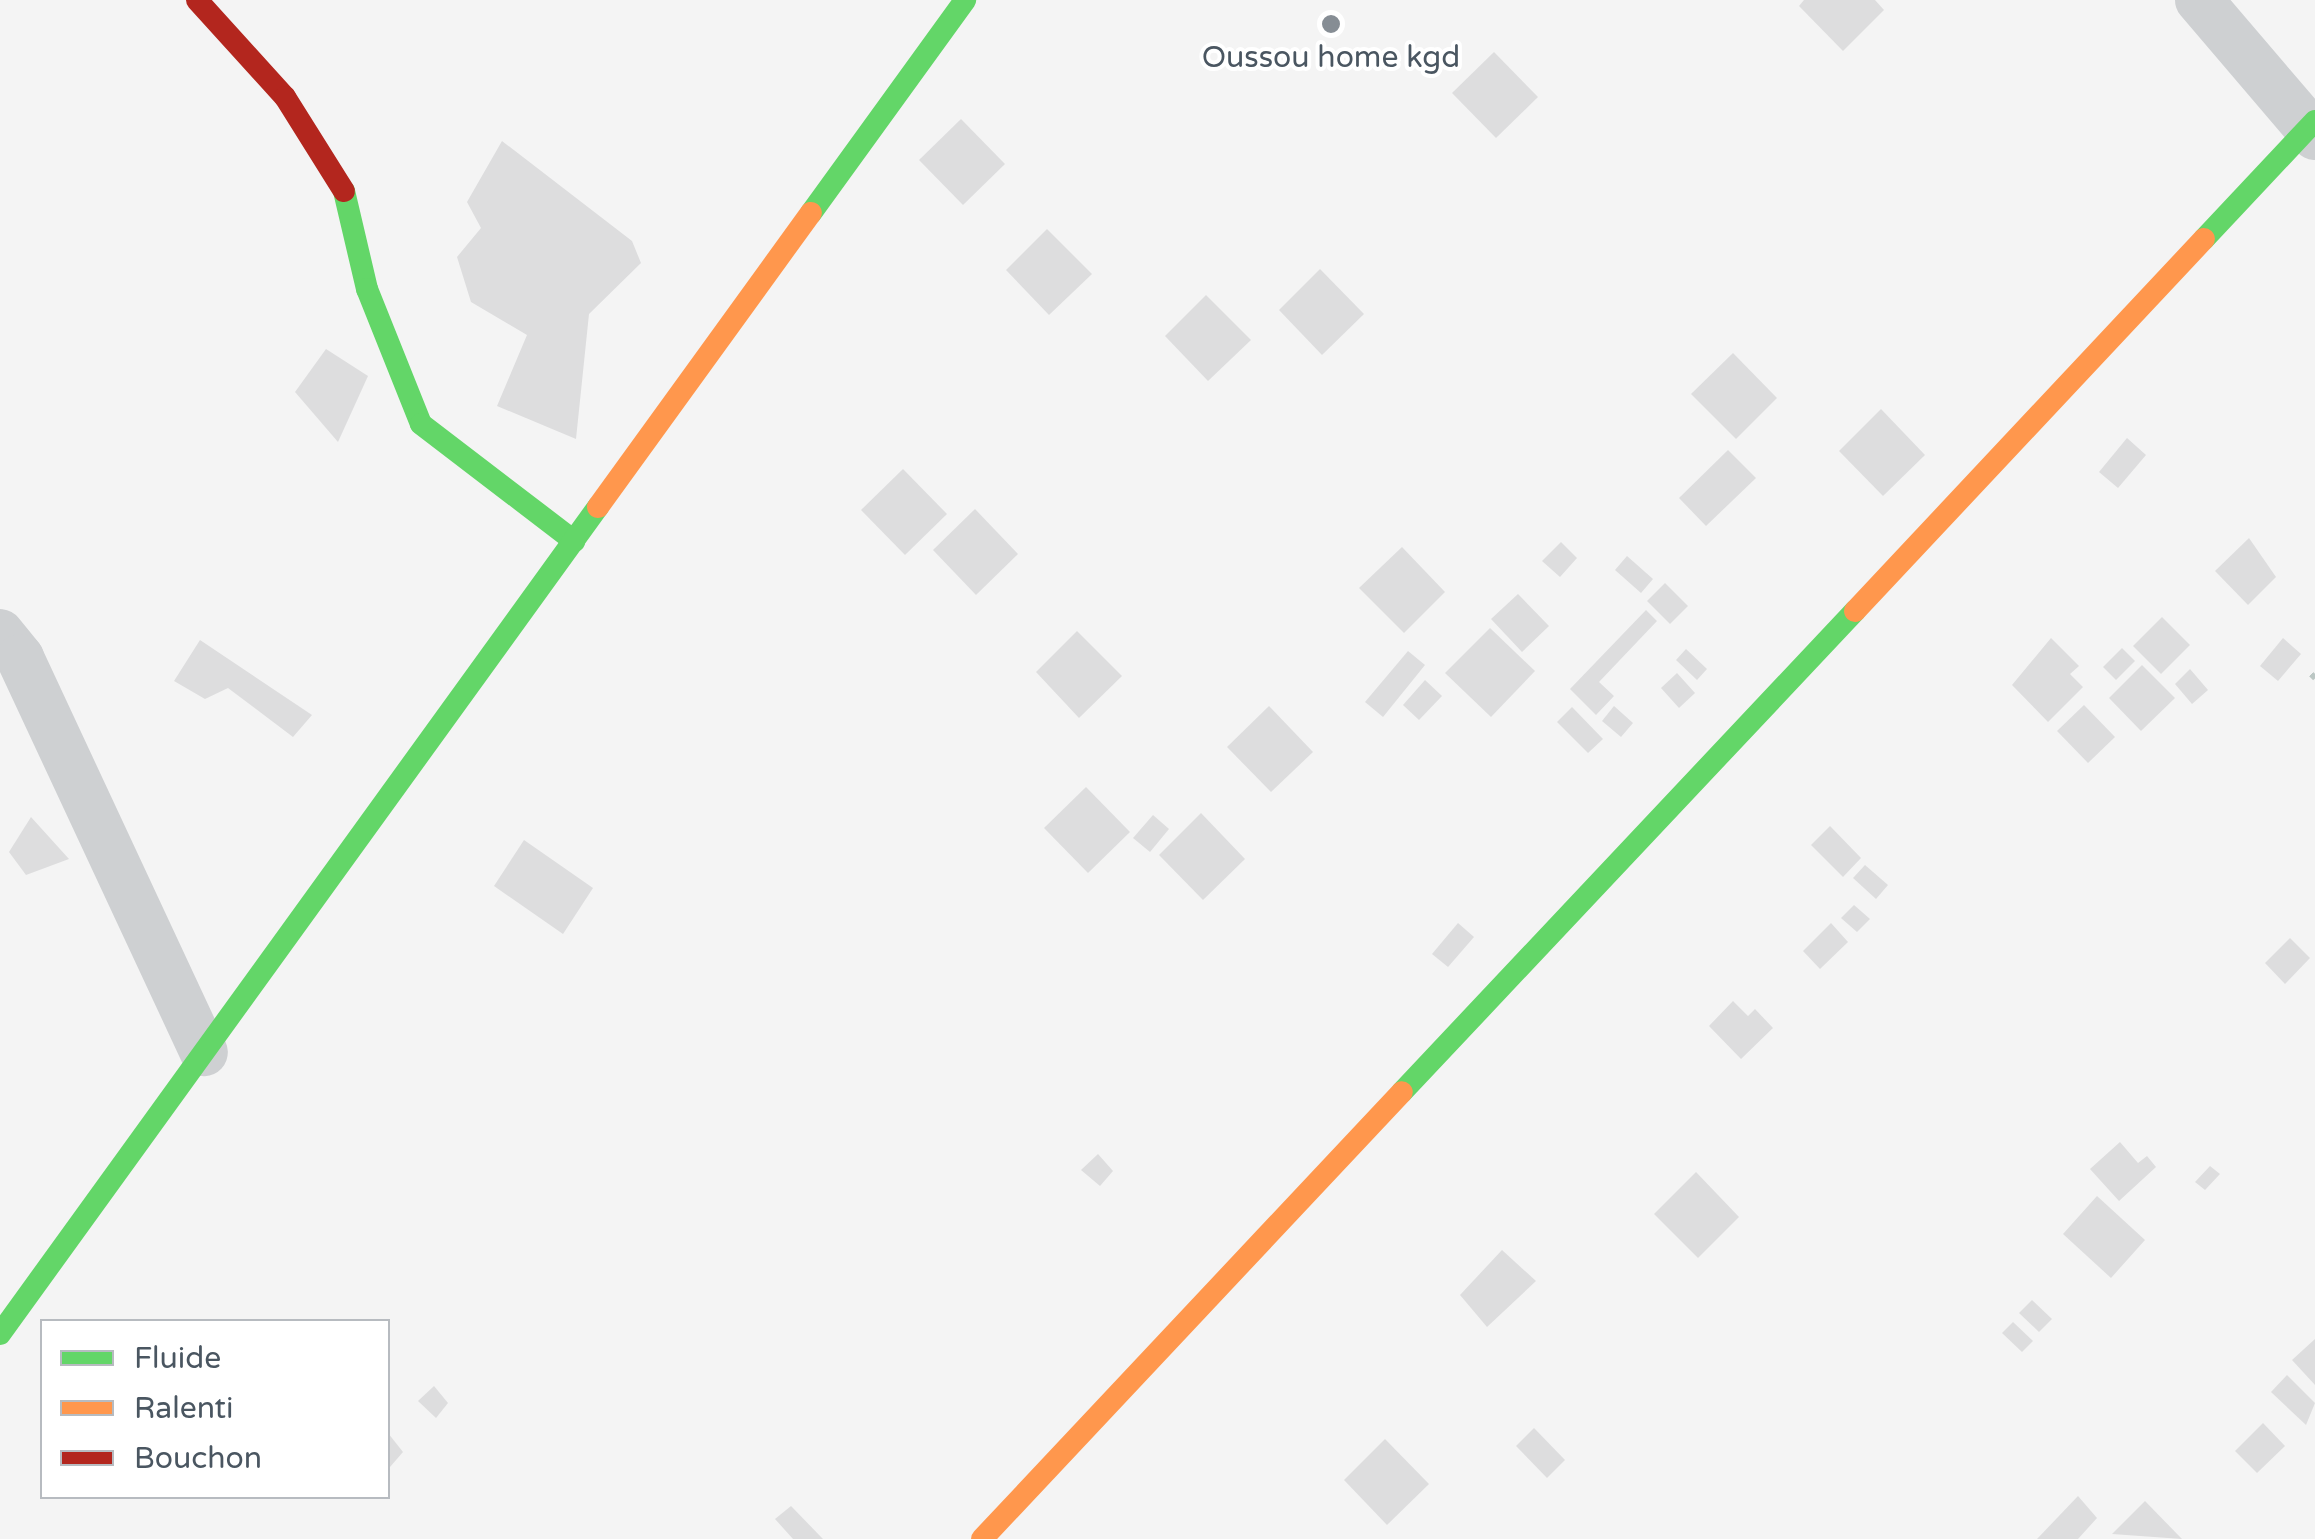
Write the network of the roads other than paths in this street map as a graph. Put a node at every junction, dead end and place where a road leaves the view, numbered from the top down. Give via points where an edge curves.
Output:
1 (197, 0) edge
2 (965, 0) edge
3 (2200, 0) edge
4 (2313, 129) edge
5 (574, 542) junction
6 (0, 633) edge
7 (204, 1052) junction
8 (0, 1334) edge
9 (982, 1539) edge

1 - 5 street via 285,97 340,178 367,289 420,424
2 - 5 street
3 - 4 street
4 - 9 street
5 - 7 street
6 - 7 street via 20,658
7 - 8 street

